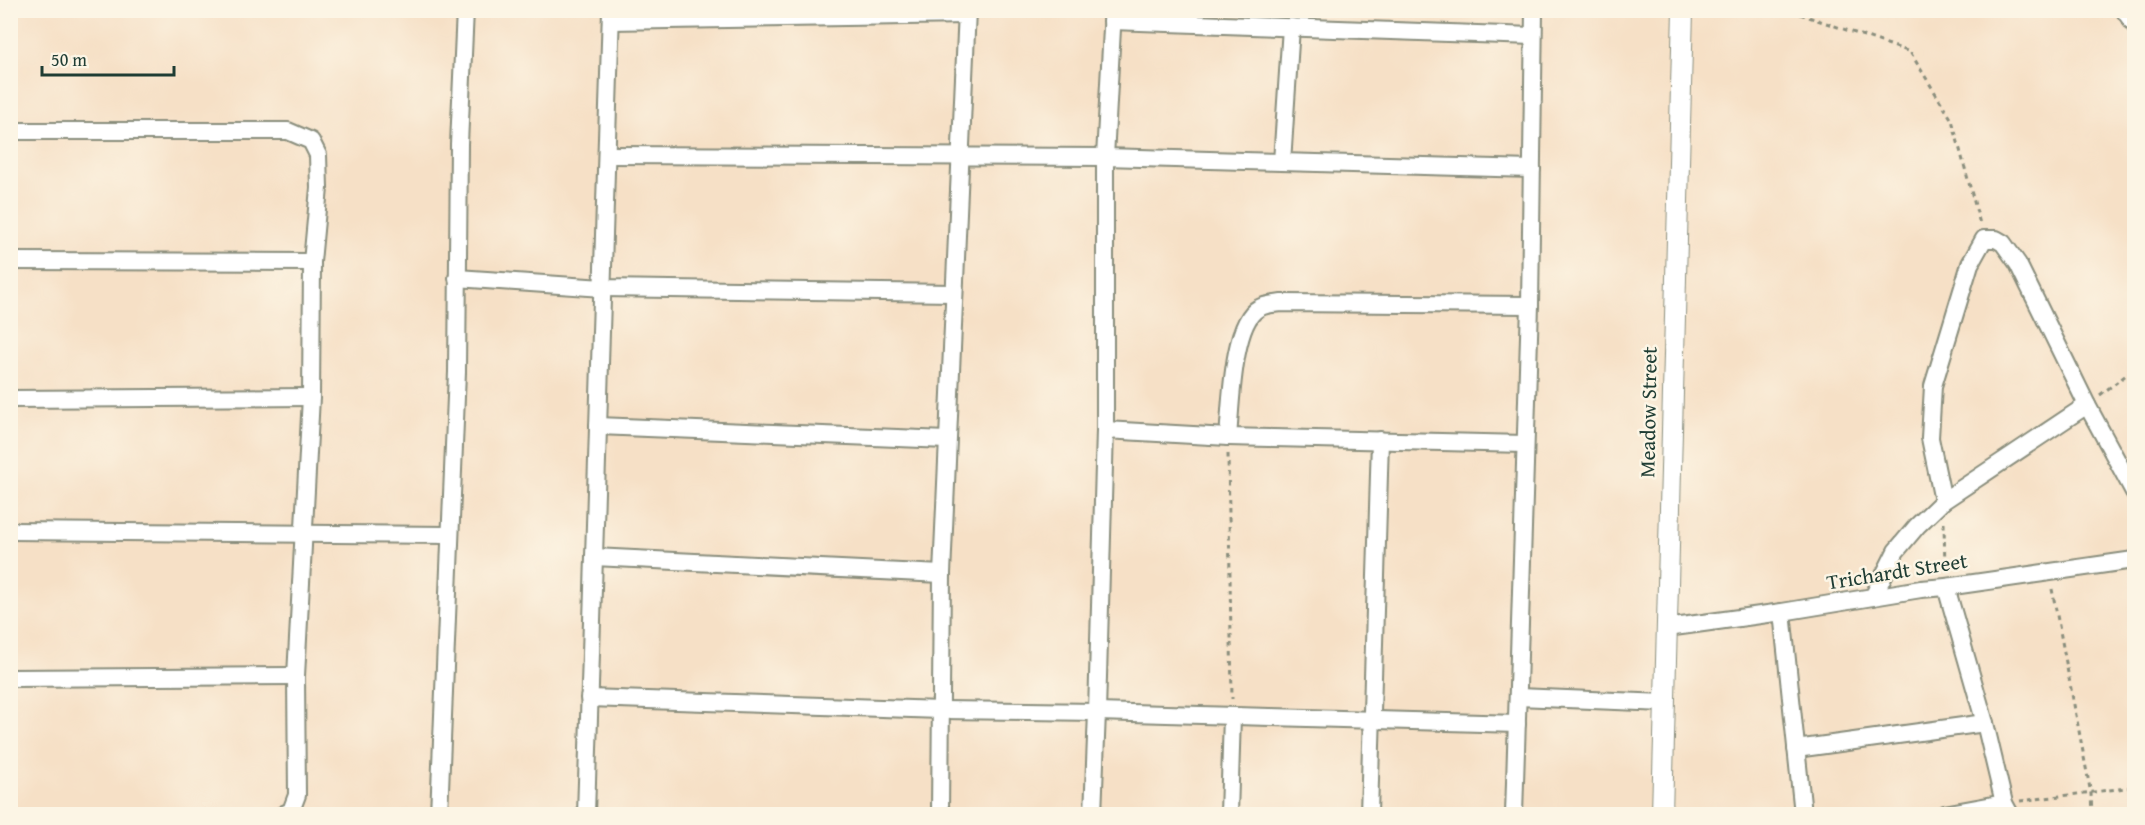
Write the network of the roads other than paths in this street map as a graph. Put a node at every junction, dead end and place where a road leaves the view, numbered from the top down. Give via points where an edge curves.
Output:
1 (465, 10) edge
2 (1534, 10) edge
3 (1683, 10) edge
4 (2124, 10) edge
5 (967, 13) edge
6 (611, 16) edge
7 (1112, 16) edge
8 (1267, 18) edge
9 (2134, 24) edge
10 (1291, 27) junction
11 (1533, 36) junction
12 (10, 131) edge
13 (607, 154) junction
14 (961, 156) junction
15 (1105, 157) junction
16 (1282, 162) junction
17 (1532, 169) junction
18 (10, 261) edge
19 (312, 262) junction
20 (458, 278) junction
21 (603, 288) junction
22 (954, 293) junction
23 (1530, 305) junction
24 (311, 397) junction
25 (10, 399) edge
26 (2087, 405) junction
27 (598, 426) junction
28 (1105, 430) junction
29 (1228, 436) junction
30 (947, 440) junction
31 (1380, 440) junction
32 (1526, 444) junction
33 (2134, 492) edge
34 (1943, 501) junction
35 (10, 531) edge
36 (304, 534) junction
37 (450, 535) junction
38 (594, 557) junction
39 (2134, 560) edge
40 (942, 574) junction
41 (1946, 587) junction
42 (1873, 597) junction
43 (1782, 612) junction
44 (1667, 628) junction
45 (296, 676) junction
46 (10, 678) edge
47 (1518, 697) junction
48 (589, 698) junction
49 (1665, 703) junction
50 (941, 710) junction
51 (1097, 712) junction
52 (1232, 716) junction
53 (1372, 721) junction
54 (1985, 723) junction
55 (1517, 724) junction
56 (1796, 749) junction
57 (2007, 809) edge
58 (284, 814) edge
59 (439, 814) edge
60 (586, 814) edge
61 (940, 814) edge
62 (1093, 814) edge
63 (1229, 814) edge
64 (1369, 814) edge
65 (1514, 814) edge
66 (1662, 814) edge
67 (1803, 814) edge
68 (1944, 814) edge

1 - 20 street
2 - 11 street
3 - 44 street, Meadow Street
4 - 9 street
5 - 6 street
5 - 14 street
6 - 13 street
7 - 8 street
7 - 15 street
8 - 10 street
10 - 11 street
10 - 16 street
11 - 17 street
12 - 19 street via 288,131 302,135 311,141 318,154
13 - 14 street
13 - 21 street
14 - 15 street
14 - 22 street
15 - 16 street
15 - 28 street
16 - 17 street
17 - 23 street
18 - 19 street
19 - 24 street
20 - 21 street
20 - 37 street
21 - 22 street
21 - 27 street
22 - 30 street
23 - 29 street via 1282,303 1260,307 1249,315 1241,332
23 - 32 street
24 - 25 street
24 - 36 street
26 - 33 street
26 - 34 street
26 - 34 street via 2009,250 1996,239 1984,238 1970,264 1933,386 1930,438
27 - 30 street
27 - 38 street
28 - 29 street
28 - 51 street
29 - 31 street
30 - 40 street
31 - 32 street
31 - 53 street
32 - 47 street
34 - 42 street via 1896,551
35 - 36 street
36 - 37 street
36 - 45 street
37 - 59 street
38 - 40 street
38 - 48 street
39 - 41 street, Trichardt Street
40 - 50 street
41 - 42 street, Trichardt Street
41 - 54 street
42 - 43 street, Trichardt Street
43 - 44 street, Trichardt Street
43 - 56 street
44 - 49 street, Meadow Street
45 - 46 street
45 - 58 street via 297,795 291,811
47 - 49 street
47 - 55 street
48 - 50 street
48 - 60 street
49 - 66 street, Meadow Street
50 - 51 street
50 - 61 street
51 - 52 street
51 - 62 street
52 - 53 street
52 - 63 street
53 - 55 street
53 - 64 street
54 - 56 street
54 - 57 street
55 - 65 street
56 - 67 street
57 - 68 street

